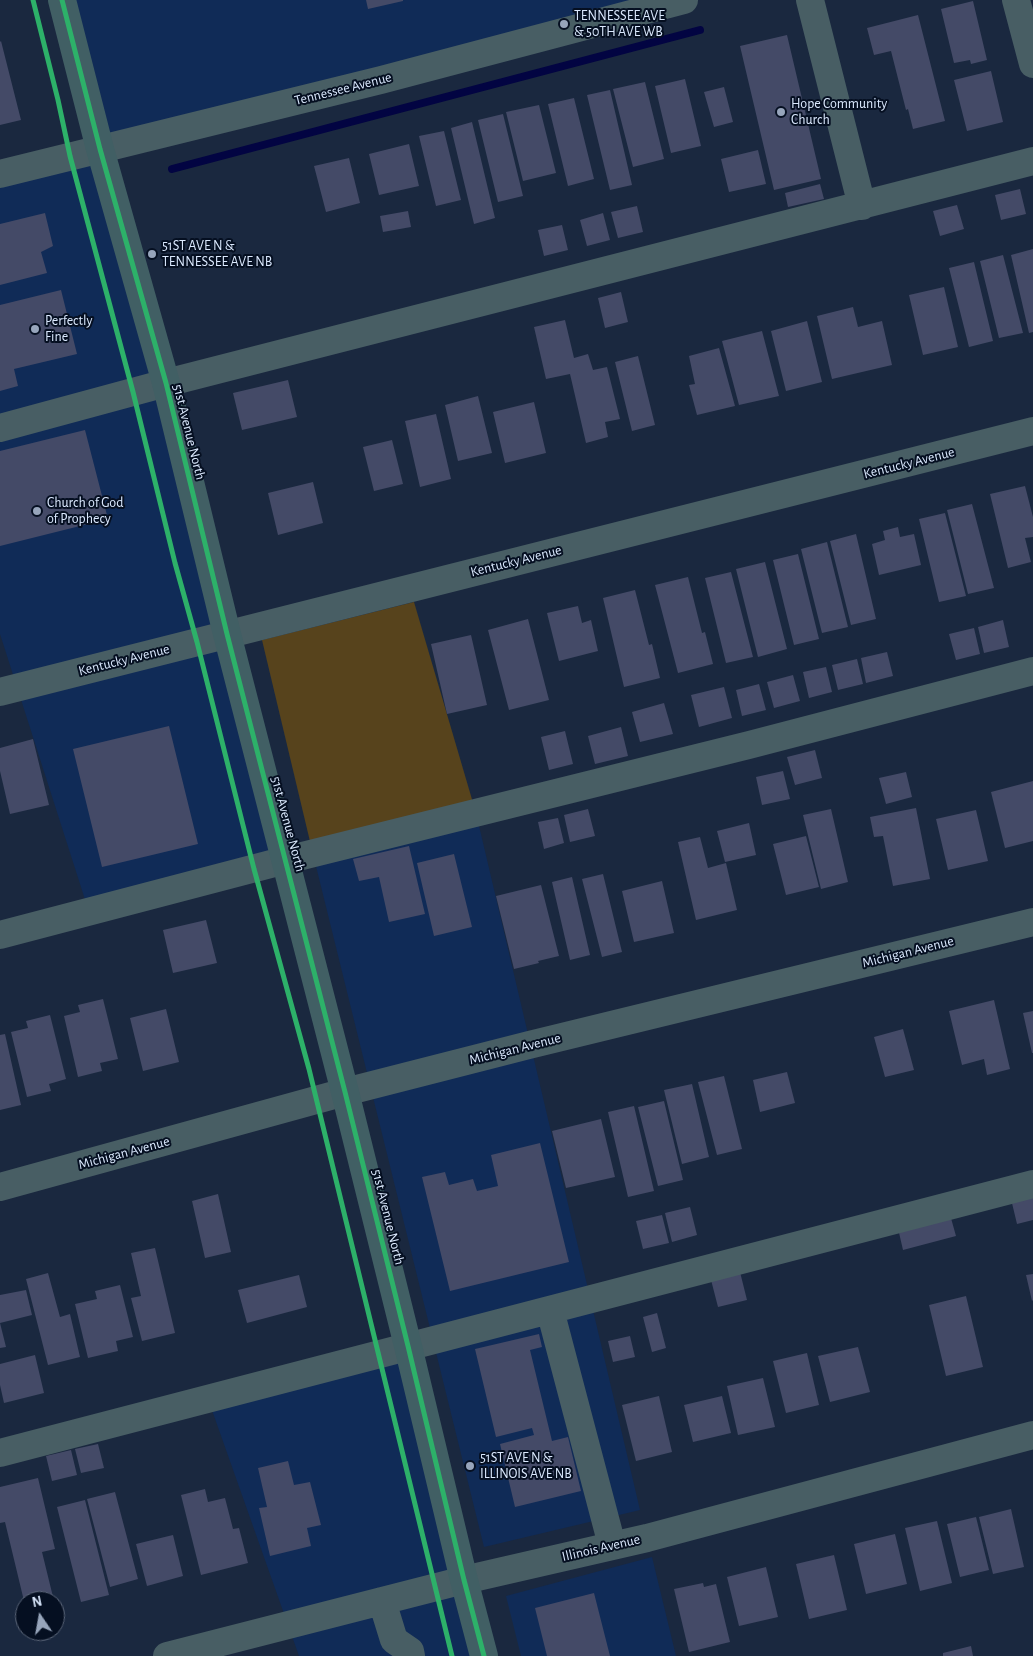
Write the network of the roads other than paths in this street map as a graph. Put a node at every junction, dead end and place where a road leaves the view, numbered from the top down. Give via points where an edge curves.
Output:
1 (62, 0) edge
2 (684, 0) edge
3 (810, 0) edge
4 (1016, 0) edge
5 (1033, 64) edge
6 (100, 149) junction
7 (1033, 161) edge
8 (0, 174) edge
9 (862, 206) junction
10 (166, 383) junction
11 (0, 428) edge
12 (1033, 431) edge
13 (227, 634) junction
14 (1033, 671) edge
15 (0, 692) edge
16 (286, 860) junction
17 (1033, 922) edge
18 (0, 935) edge
19 (345, 1092) junction
20 (1033, 1184) edge
21 (0, 1187) edge
22 (550, 1310) junction
23 (408, 1346) junction
24 (1033, 1435) edge
25 (0, 1453) edge
26 (612, 1545) junction
27 (464, 1580) junction
28 (382, 1601) junction
29 (167, 1656) edge
30 (411, 1656) edge
31 (484, 1656) edge

1 - 6 main road, 51st Avenue North
2 - 6 street, Tennessee Avenue via 381,80
3 - 9 street
4 - 5 street
6 - 8 street, Tennessee Avenue
6 - 10 main road, 51st Avenue North
7 - 9 street
9 - 10 street
10 - 11 street
10 - 13 main road, 51st Avenue North
12 - 13 street, Kentucky Avenue
13 - 15 street, Kentucky Avenue
13 - 16 main road, 51st Avenue North
14 - 16 street
16 - 18 street
16 - 19 main road, 51st Avenue North
17 - 19 street, Michigan Avenue
19 - 21 street, Michigan Avenue
19 - 23 main road, 51st Avenue North
20 - 22 street
22 - 23 street
22 - 26 street
23 - 25 street
23 - 27 main road, 51st Avenue North
24 - 26 street, Illinois Avenue
26 - 27 street, Illinois Avenue
27 - 28 street, Illinois Avenue
27 - 31 main road, 51st Avenue North
28 - 29 street, Illinois Avenue
28 - 30 street via 394,1640 410,1651

